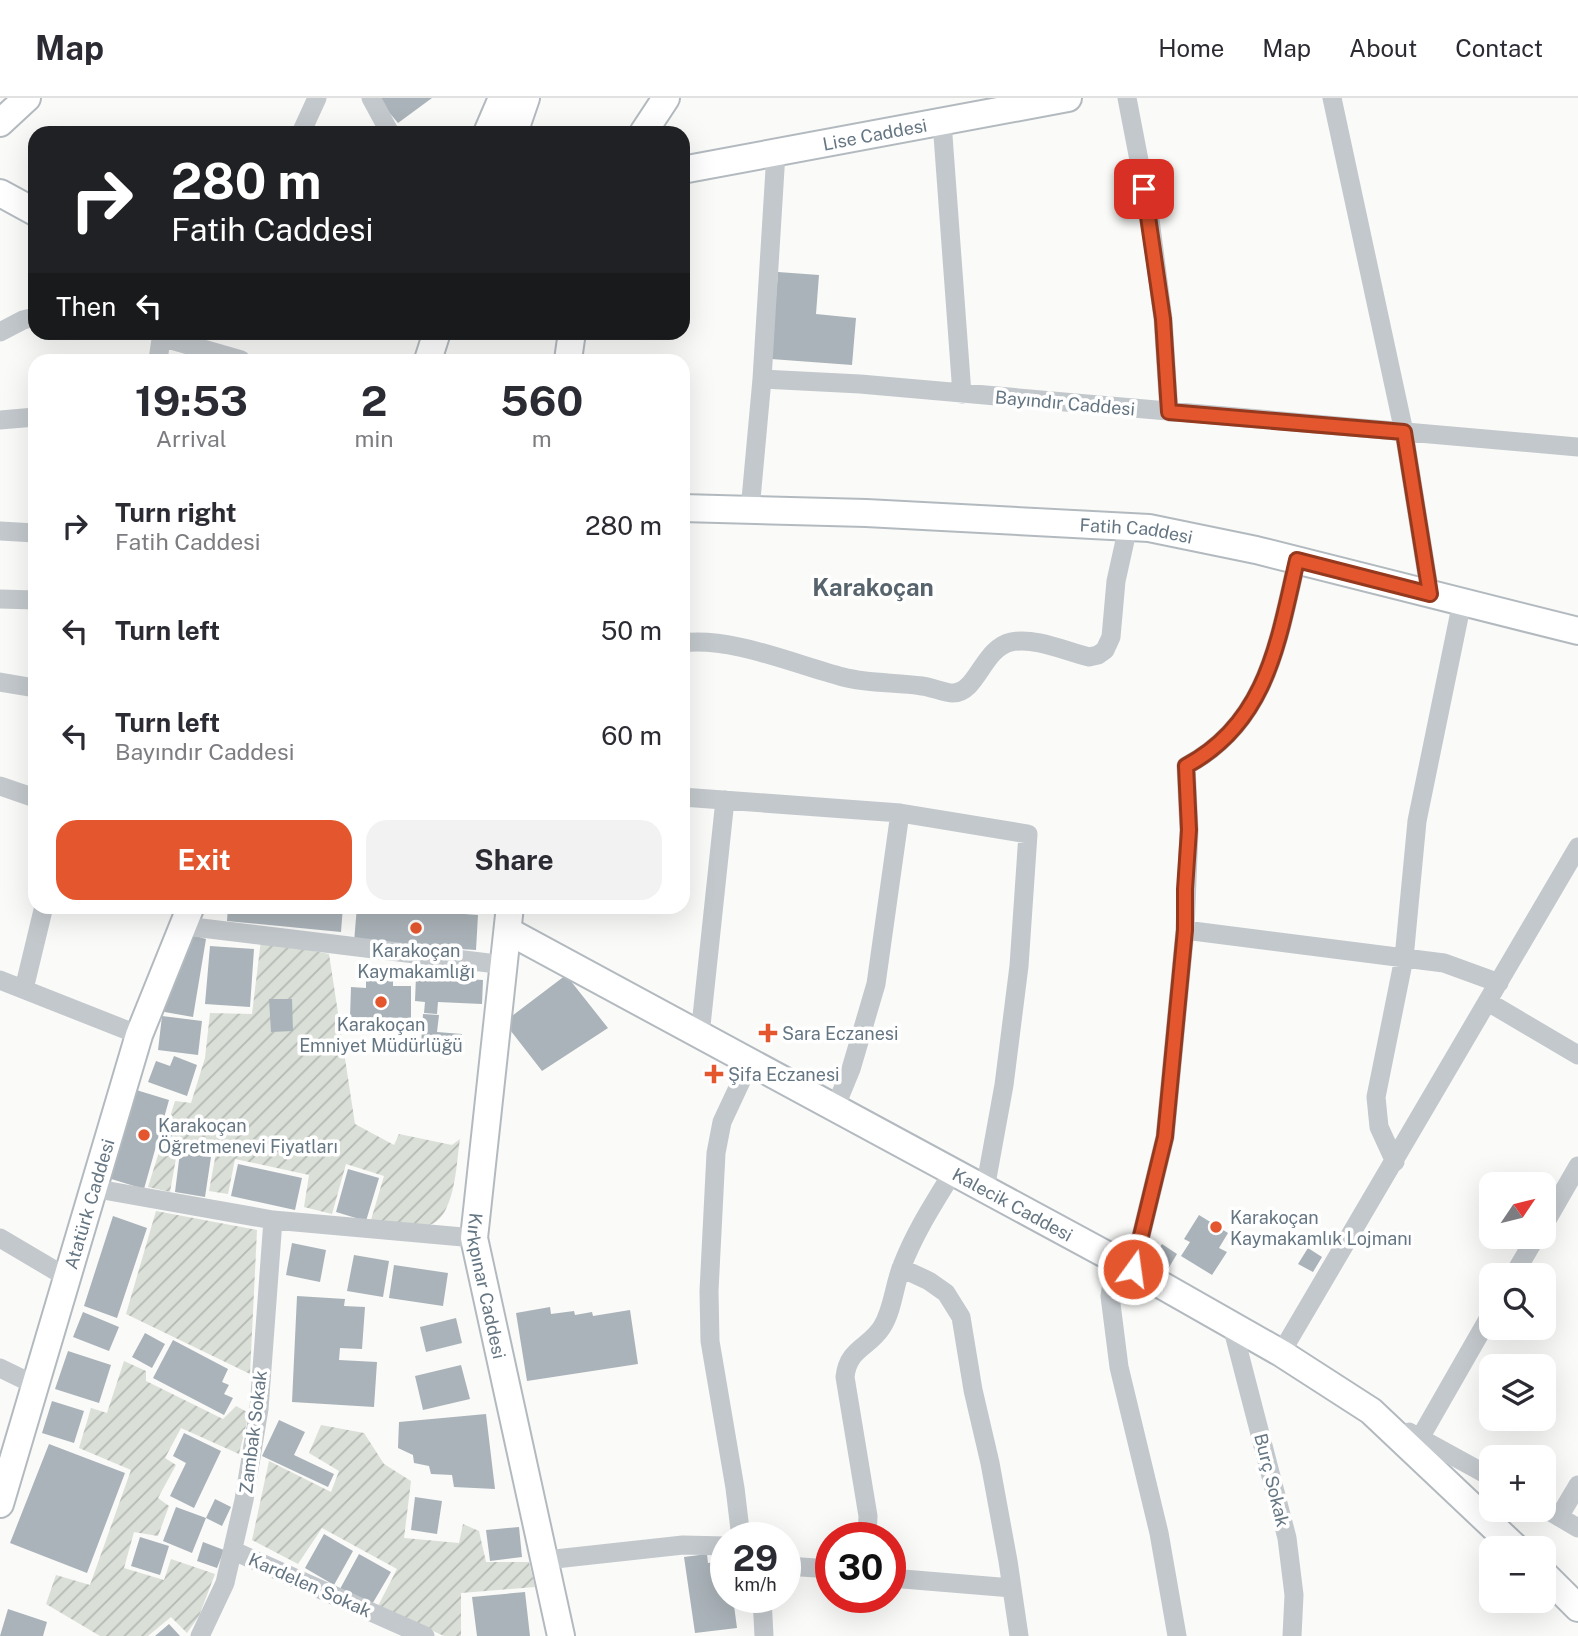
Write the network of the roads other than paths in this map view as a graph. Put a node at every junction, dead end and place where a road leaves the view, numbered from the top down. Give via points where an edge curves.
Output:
1 (27, 98) edge
2 (317, 98) edge
3 (371, 98) edge
4 (502, 98) edge
5 (526, 98) edge
6 (666, 98) edge
7 (1068, 98) edge
8 (1127, 98) edge
9 (1332, 98) edge
10 (942, 122) junction
11 (0, 123) edge
12 (304, 126) edge
13 (386, 126) edge
14 (490, 126) edge
15 (516, 126) edge
16 (648, 126) edge
17 (776, 153) junction
18 (690, 169) edge
19 (0, 193) edge
20 (28, 208) edge
21 (28, 319) edge
22 (0, 332) edge
23 (177, 340) edge
24 (222, 354) edge
25 (762, 379) junction
26 (962, 394) junction
27 (1169, 412) junction
28 (28, 418) edge
29 (0, 420) edge
30 (1404, 432) junction
31 (1578, 447) edge
32 (690, 508) edge
33 (750, 509) junction
34 (1128, 527) junction
35 (0, 531) edge
36 (28, 533) edge
37 (1297, 560) junction
38 (1430, 594) junction
39 (0, 599) edge
40 (28, 600) edge
41 (1462, 602) junction
42 (1578, 631) edge
43 (690, 642) edge
44 (0, 682) edge
45 (28, 687) edge
46 (0, 786) edge
47 (28, 796) edge
48 (690, 798) edge
49 (725, 800) junction
50 (900, 813) junction
51 (1578, 847) edge
52 (42, 914) edge
53 (188, 916) edge
54 (509, 919) edge
55 (1185, 930) junction
56 (1404, 958) junction
57 (505, 965) junction
58 (0, 980) edge
59 (1499, 983) junction
60 (24, 989) junction
61 (1488, 1002) junction
62 (139, 1035) junction
63 (700, 1035) junction
64 (1578, 1055) edge
65 (750, 1062) junction
66 (835, 1108) junction
67 (1395, 1162) junction
68 (1578, 1166) edge
69 (953, 1172) junction
70 (92, 1188) junction
71 (985, 1189) junction
72 (1556, 1204) edge
73 (274, 1220) junction
74 (0, 1238) edge
75 (474, 1238) junction
76 (1124, 1265) junction
77 (901, 1268) junction
78 (66, 1277) junction
79 (1233, 1326) junction
80 (1479, 1335) edge
81 (1281, 1353) junction
82 (0, 1368) edge
83 (35, 1385) junction
84 (1371, 1411) junction
85 (1420, 1438) junction
86 (1479, 1470) edge
87 (1578, 1485) edge
88 (0, 1504) edge
89 (1556, 1507) edge
90 (1556, 1515) edge
91 (739, 1522) edge
92 (868, 1522) edge
93 (1578, 1528) edge
94 (1503, 1536) edge
95 (710, 1546) edge
96 (234, 1551) junction
97 (546, 1560) junction
98 (906, 1579) edge
99 (1556, 1586) edge
100 (1012, 1588) junction
101 (1578, 1608) edge
102 (763, 1613) edge
103 (200, 1636) edge
104 (425, 1636) edge
105 (561, 1636) edge
106 (764, 1636) edge
107 (1019, 1636) edge
108 (1177, 1636) edge
109 (1292, 1636) edge

1 - 11 street
2 - 12 street
3 - 13 street
4 - 14 street
5 - 15 street
6 - 16 street
7 - 10 street, Lise Caddesi
8 - 27 street via 1149,212
9 - 30 street
10 - 17 street, Lise Caddesi
10 - 26 street
17 - 18 street, Lise Caddesi
17 - 25 street
19 - 20 street
21 - 22 street
23 - 24 street
25 - 26 street, Bayındır Caddesi
25 - 33 street
26 - 27 street, Bayındır Caddesi
27 - 30 street, Bayındır Caddesi
28 - 29 street
30 - 31 street, Bayındır Caddesi
30 - 38 street
32 - 33 street, Fatih Caddesi
33 - 34 street, Fatih Caddesi
34 - 37 street, Fatih Caddesi
34 - 43 street via 1111,637 1105,650 1088,657 1027,641 1009,642 987,657 959,692 845,678 737,647
35 - 36 street
37 - 38 street, Fatih Caddesi
37 - 55 street via 1271,665 1253,703 1230,734 1186,766
38 - 41 street, Fatih Caddesi
39 - 40 street
41 - 42 street, Fatih Caddesi
41 - 56 street via 1417,821
44 - 45 street
46 - 47 street
48 - 49 street
49 - 50 street
49 - 63 street
50 - 66 street via 876,984
50 - 71 street via 1028,834 1017,980
51 - 59 street
52 - 60 street
53 - 57 street
53 - 62 street, Atatürk Caddesi
54 - 57 street, Kırkpınar Caddesi
54 - 63 street, Kalecik Caddesi
55 - 56 street
55 - 76 street via 1165,1137
56 - 59 street via 1444,963
56 - 67 street via 1376,1097 1380,1127
57 - 75 street, Kırkpınar Caddesi
58 - 60 street
59 - 61 street
60 - 62 street
61 - 64 street
61 - 67 street
62 - 70 street, Atatürk Caddesi
63 - 65 street, Kalecik Caddesi
65 - 66 street, Kalecik Caddesi
65 - 91 street via 722,1122 716,1153 709,1291 710,1340
66 - 69 street, Kalecik Caddesi
67 - 81 street
68 - 72 street
69 - 71 street, Kalecik Caddesi
69 - 77 street via 920,1225
70 - 73 street
70 - 78 street, Atatürk Caddesi
71 - 76 street, Kalecik Caddesi
73 - 75 street
73 - 96 street, Zambak Sokak via 259,1409
74 - 78 street
75 - 97 street, Kırkpınar Caddesi
76 - 79 street, Kalecik Caddesi
76 - 108 street via 1110,1296 1119,1367 1159,1533
77 - 92 street via 883,1325 846,1364
77 - 100 street via 946,1293 961,1317
78 - 83 street, Atatürk Caddesi
79 - 81 street, Kalecik Caddesi
79 - 109 street, Burç Sokak via 1287,1538 1294,1595
80 - 85 street
81 - 84 street, Kalecik Caddesi
82 - 83 street
83 - 88 street, Atatürk Caddesi
84 - 85 street
84 - 94 street, Kalecik Caddesi
85 - 86 street
87 - 89 street
90 - 93 street
95 - 97 street
96 - 103 street, Zambak Sokak via 225,1583
96 - 104 street, Kardelen Sokak
97 - 105 street, Kırkpınar Caddesi
98 - 100 street
99 - 101 street
100 - 107 street
102 - 106 street

